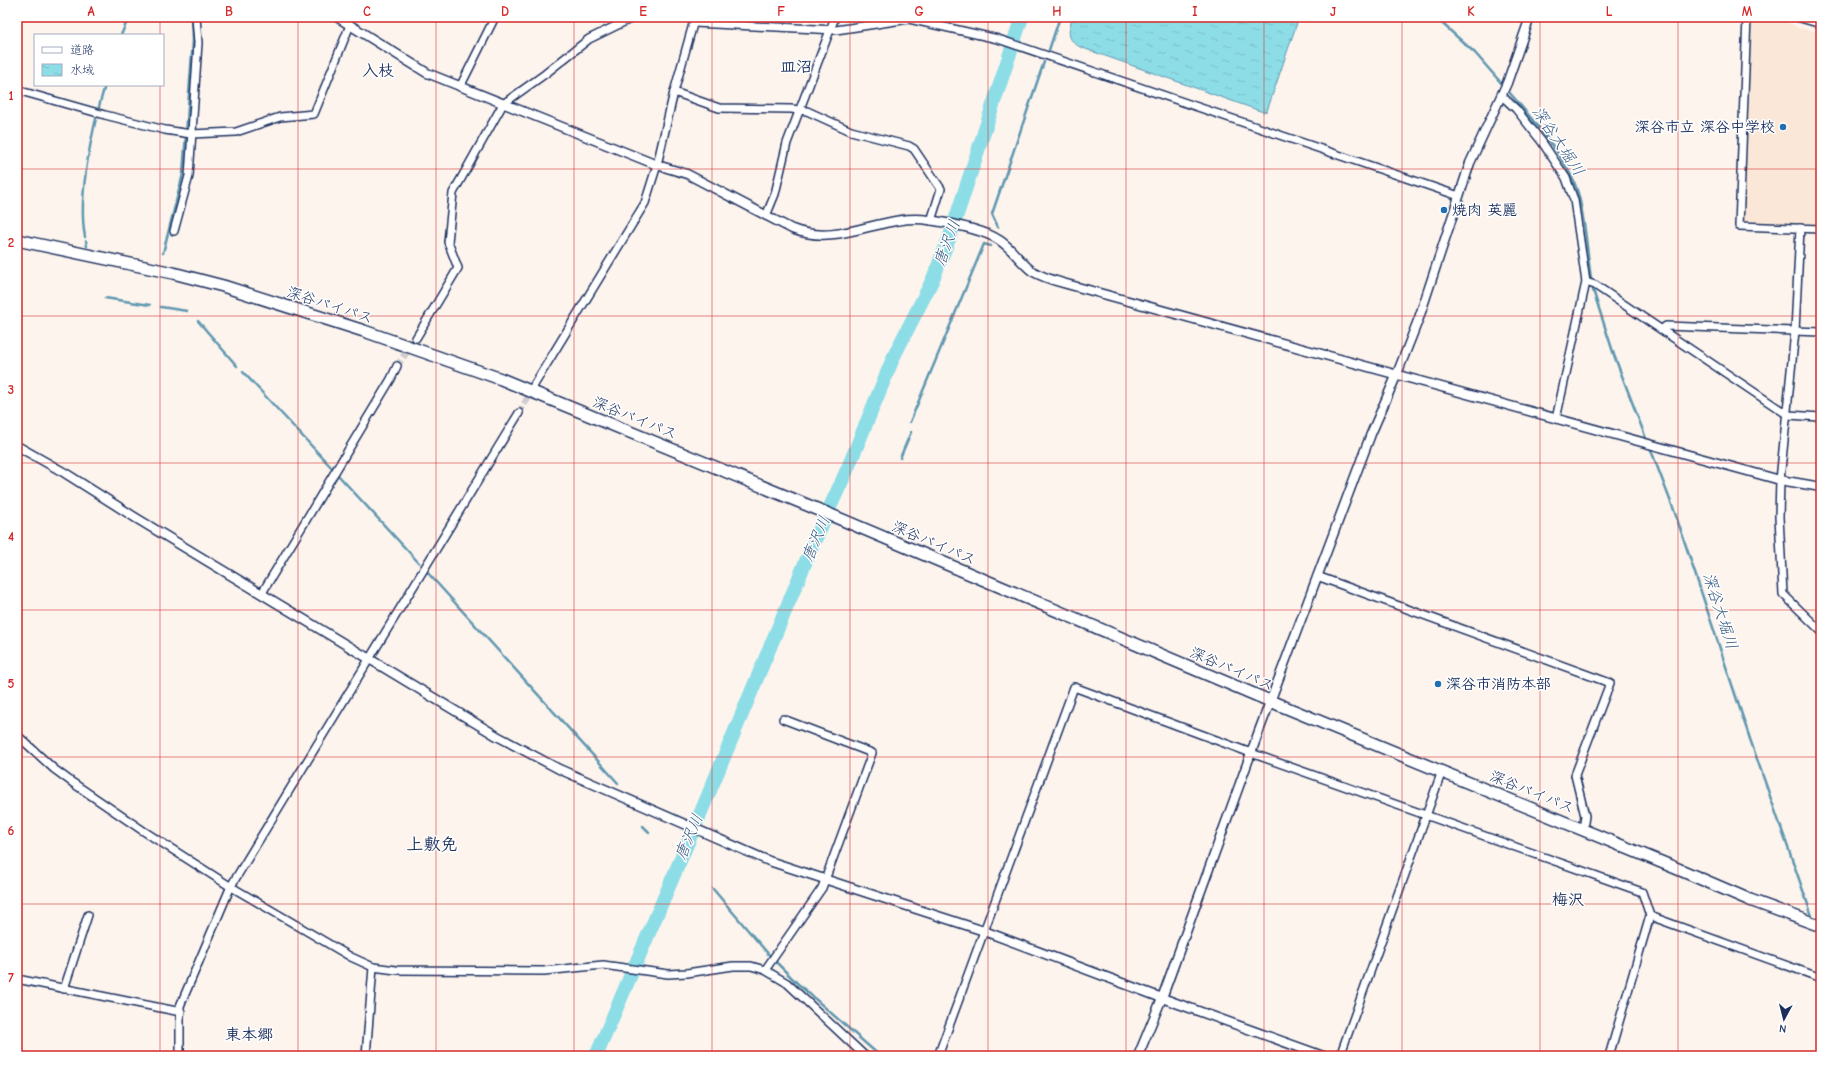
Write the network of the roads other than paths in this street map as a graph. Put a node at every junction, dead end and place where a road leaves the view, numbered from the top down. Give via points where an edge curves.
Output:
1 (196, 17) edge
2 (337, 17) edge
3 (495, 17) edge
4 (634, 17) edge
5 (835, 17) edge
6 (1530, 17) edge
7 (1746, 17) edge
8 (1797, 17) edge
9 (1806, 19) edge
10 (695, 20) edge
11 (1821, 24) edge
12 (350, 25) junction
13 (831, 30) junction
14 (460, 87) junction
15 (17, 90) edge
16 (674, 92) junction
17 (1502, 96) junction
18 (503, 104) junction
19 (800, 110) junction
20 (192, 134) junction
21 (657, 165) junction
22 (1459, 196) junction
23 (766, 216) junction
24 (933, 221) junction
25 (1800, 228) junction
26 (1821, 229) edge
27 (174, 230) dead end
28 (17, 240) edge
29 (1586, 282) junction
30 (1662, 329) junction
31 (1795, 331) junction
32 (1821, 332) edge
33 (416, 338) tunnel mouth
34 (397, 366) tunnel mouth
35 (1397, 374) junction
36 (534, 385) tunnel mouth
37 (519, 412) tunnel mouth
38 (1788, 415) junction
39 (1821, 417) edge
40 (1556, 419) junction
41 (17, 446) edge
42 (1780, 480) junction
43 (1821, 487) edge
44 (1318, 576) junction
45 (262, 593) junction
46 (1821, 631) edge
47 (368, 658) junction
48 (1270, 701) junction
49 (783, 719) dead end
50 (17, 735) edge
51 (1251, 753) junction
52 (1442, 771) junction
53 (1426, 815) junction
54 (1583, 829) junction
55 (825, 880) junction
56 (231, 886) junction
57 (88, 916) dead end
58 (1650, 916) junction
59 (1821, 926) edge
60 (984, 931) junction
61 (373, 967) junction
62 (765, 970) junction
63 (1821, 978) edge
64 (17, 979) edge
65 (64, 989) junction
66 (1162, 998) junction
67 (181, 1012) junction
68 (180, 1056) edge
69 (366, 1056) edge
70 (865, 1056) edge
71 (938, 1056) edge
72 (1138, 1056) edge
73 (1323, 1056) edge
74 (1340, 1056) edge
75 (1609, 1056) edge

1 - 20 street via 198,43
2 - 12 street
3 - 14 street
4 - 18 street via 590,39
5 - 13 street
6 - 17 street
7 - 25 street via 1739,226
8 - 9 street
9 - 11 street
10 - 13 street
10 - 16 street
12 - 14 street via 427,73
12 - 20 street via 314,114 280,116 236,132
13 - 19 street
13 - 22 street via 909,19 998,39
14 - 18 street
15 - 20 street via 164,130
16 - 19 street via 719,108
16 - 21 street
17 - 22 street via 1479,142
17 - 29 street via 1516,109 1542,142 1566,178 1574,200
18 - 21 street
18 - 33 street via 453,193 448,242 458,268
19 - 23 street via 785,150 775,194
19 - 24 street via 851,131 914,149 941,189
20 - 27 street via 189,176
21 - 23 street via 687,174
21 - 36 street via 645,203
22 - 35 street via 1419,318
23 - 24 street via 798,231 819,236 905,220
24 - 35 street via 985,233 1000,240 1043,277
25 - 26 street
25 - 31 street
28 - 48 highway, 深谷バイパス via 223,286 364,331 500,379 812,507
29 - 30 street via 1595,285
29 - 40 street
30 - 31 street via 1666,326
30 - 38 street
31 - 32 street
31 - 38 street
34 - 45 street
35 - 40 street
35 - 44 street via 1371,434
37 - 47 street
38 - 39 street
38 - 42 street
40 - 42 street
41 - 45 street
42 - 43 street
42 - 46 street via 1783,594
44 - 48 street
44 - 54 street via 1610,683 1575,775 1585,816
45 - 47 street
47 - 55 street via 537,758 774,863
47 - 56 street
48 - 51 street
48 - 52 highway, 深谷バイパス
49 - 55 street via 872,753
50 - 56 street via 73,783
51 - 53 street
51 - 60 street via 1074,687
51 - 66 street
52 - 53 street
52 - 54 highway, 深谷バイパス
53 - 58 street via 1642,892
53 - 74 street
54 - 59 highway, 深谷バイパス via 1750,900
55 - 60 street
55 - 62 street
56 - 61 street via 351,957
56 - 67 street via 180,1006
57 - 65 street
58 - 63 street
58 - 75 street
60 - 66 street
60 - 71 street
61 - 62 street via 396,970 544,971 603,965 677,974 740,965
61 - 69 street
62 - 70 street via 787,983
64 - 65 street
65 - 67 street
66 - 72 street
66 - 73 street
67 - 68 street

